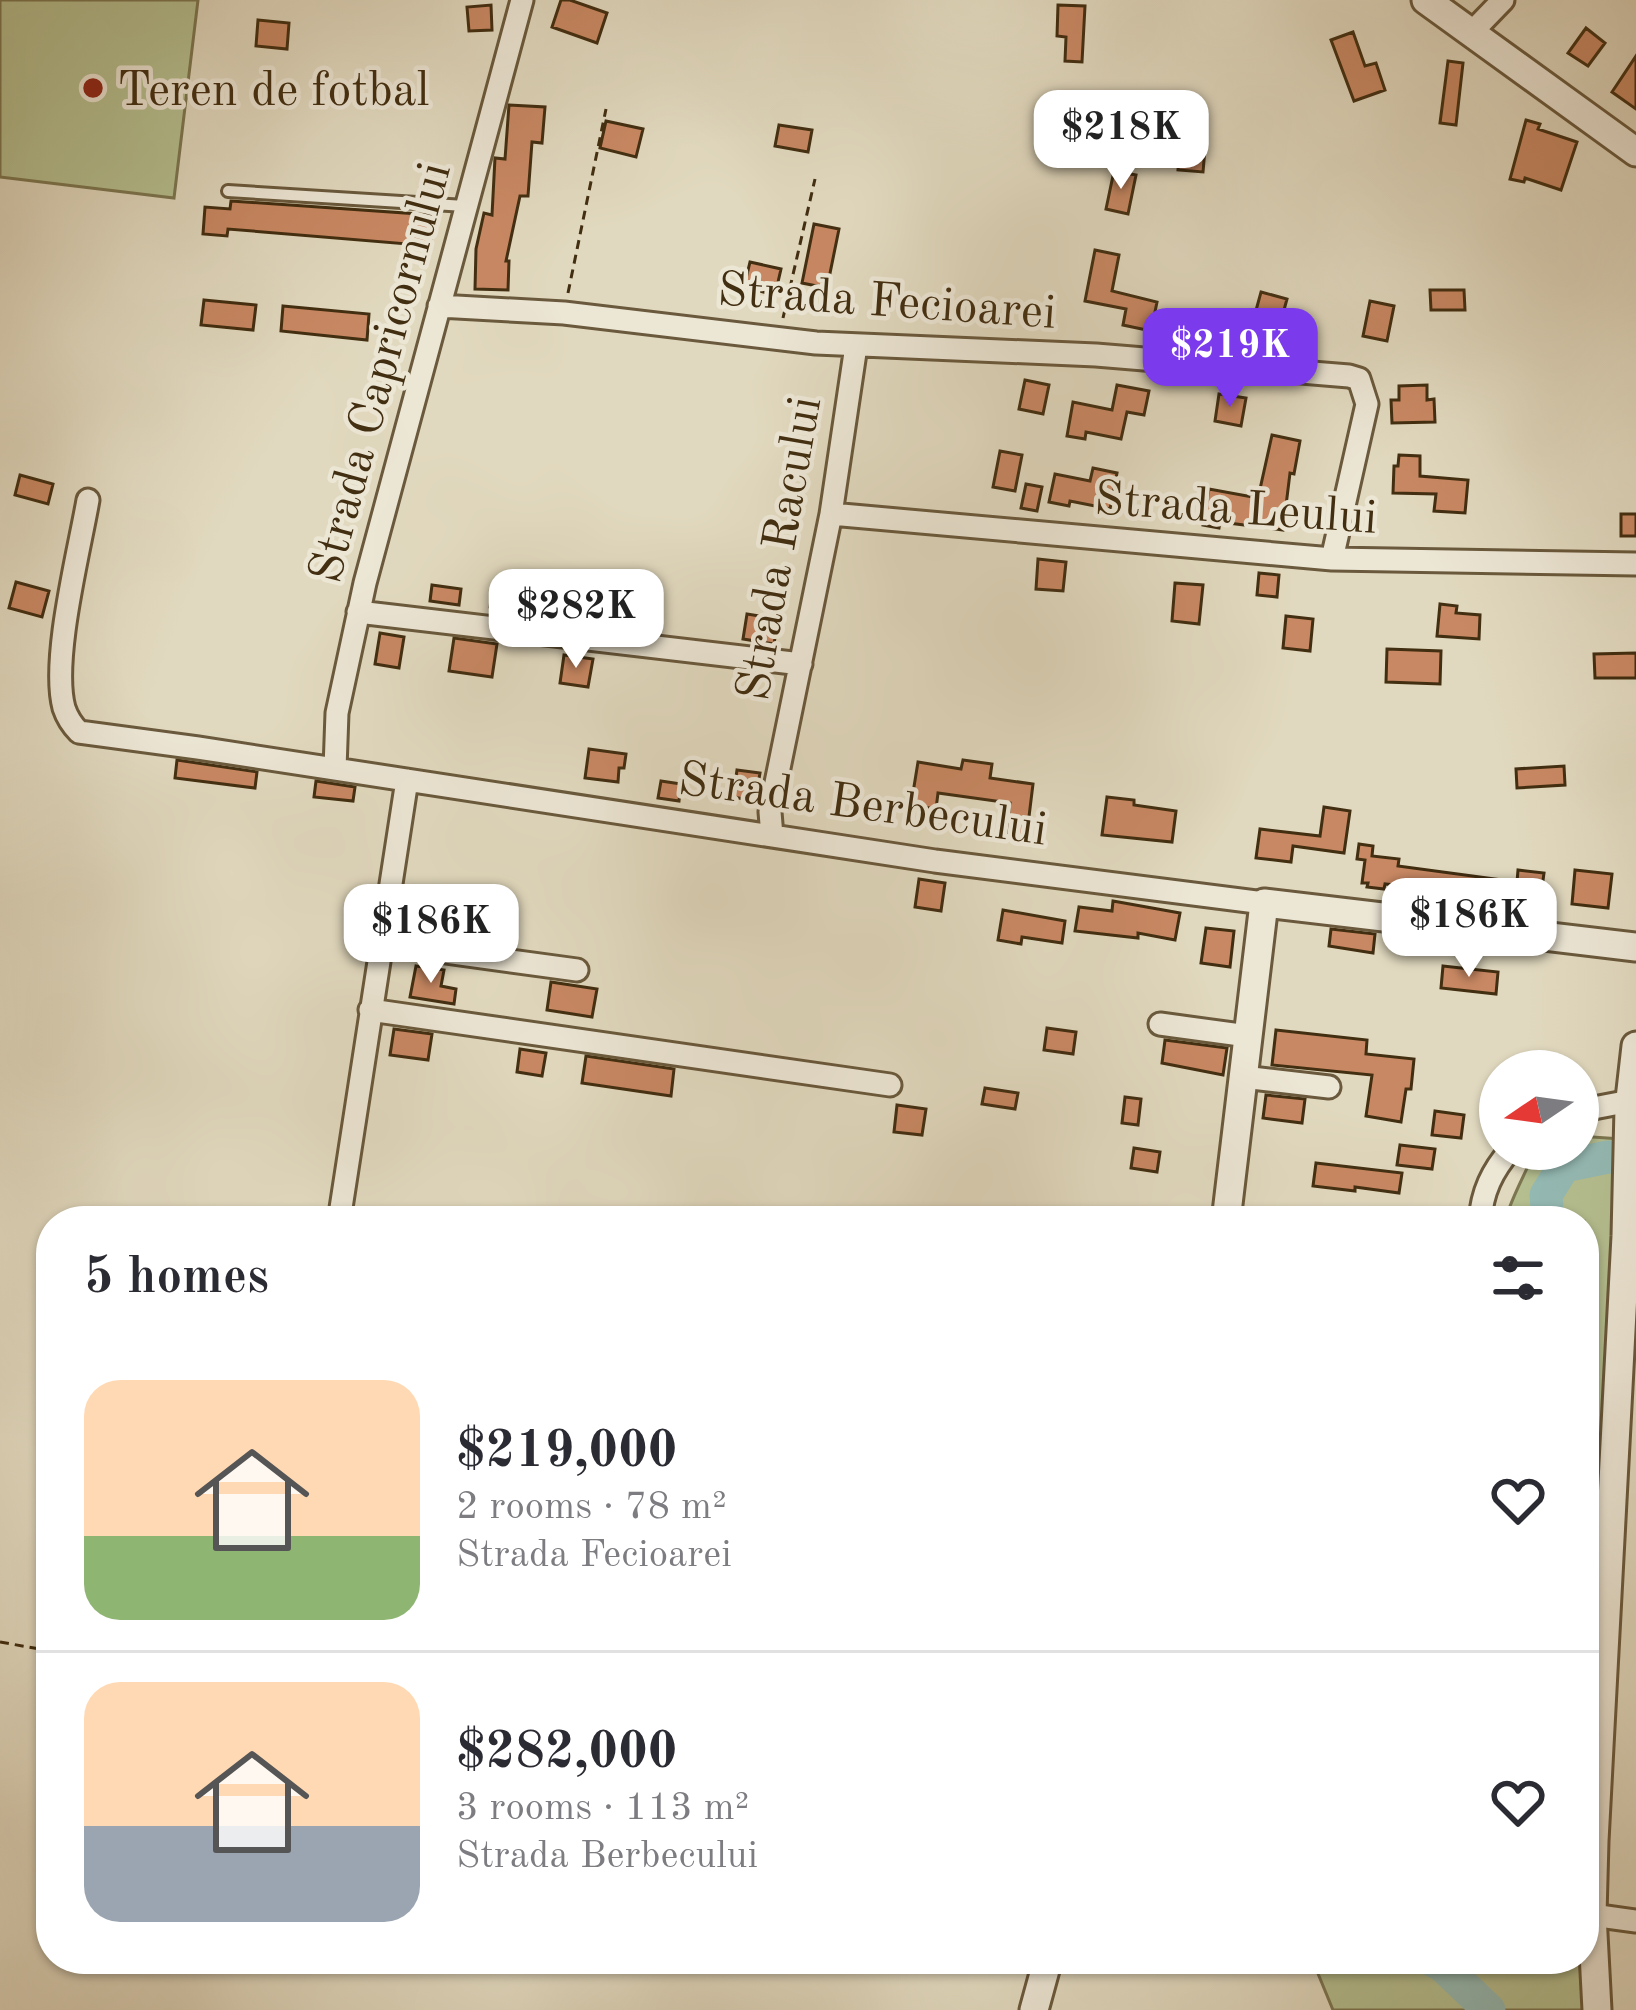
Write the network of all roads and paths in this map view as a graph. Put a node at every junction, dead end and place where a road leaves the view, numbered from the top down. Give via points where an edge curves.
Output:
1 (522, 0) edge
2 (1426, 0) edge
3 (1503, 0) edge
4 (1471, 33) junction
5 (606, 109) dead end
6 (1636, 152) edge
7 (815, 179) dead end
8 (229, 191) dead end
9 (465, 206) junction
10 (439, 306) junction
11 (564, 313) junction
12 (778, 337) junction
13 (856, 346) junction
14 (88, 500) dead end
15 (831, 514) junction
16 (1332, 559) junction
17 (1636, 564) edge
18 (358, 612) junction
19 (801, 664) junction
20 (336, 732) junction
21 (287, 761) junction
22 (335, 769) junction
23 (406, 780) junction
24 (772, 836) junction
25 (1264, 903) junction
26 (380, 943) junction
27 (1636, 947) edge
28 (577, 970) dead end
29 (370, 1010) junction
30 (1160, 1024) dead end
31 (1248, 1036) junction
32 (1636, 1046) edge
33 (1243, 1077) junction
34 (890, 1085) dead end
35 (1329, 1087) dead end
36 (1630, 1105) junction
37 (1599, 1109) edge
38 (1495, 1170) edge
39 (341, 1206) edge
40 (1228, 1206) edge
41 (1481, 1206) edge
42 (1629, 1294) edge
43 (0, 1642) edge
44 (36, 1648) edge
45 (1599, 1798) edge
46 (1599, 1916) edge
47 (1636, 1921) edge
48 (1044, 1974) edge
49 (1595, 1974) edge
50 (1034, 2010) edge
51 (1597, 2010) edge

1 - 9 street, Strada Capricornului
2 - 4 street
3 - 4 street
4 - 6 street
5 - 11 path
7 - 12 path
8 - 9 lane
9 - 10 street, Strada Capricornului
10 - 11 street, Strada Fecioarei
10 - 18 street, Strada Capricornului
11 - 12 street, Strada Fecioarei
12 - 13 street, Strada Fecioarei
13 - 15 street, Strada Racului
13 - 16 street, Strada Fecioarei via 1096,355 1359,380 1366,417
14 - 21 street, Strada Berbecului via 61,673 70,722 79,732
15 - 16 street, Strada Leului
15 - 19 street, Strada Racului
16 - 17 street, Strada Leului
18 - 19 street
18 - 20 street, Strada Capricornului
19 - 24 street, Strada Racului
20 - 21 street
20 - 22 street, Strada Capricornului
21 - 22 street, Strada Berbecului
22 - 23 street, Strada Berbecului
23 - 24 street, Strada Berbecului
23 - 26 street
24 - 25 street, Strada Berbecului
25 - 27 street, Strada Berbecului
25 - 31 street
26 - 28 street
26 - 29 street
29 - 34 street
29 - 39 street
30 - 31 street
31 - 33 street
32 - 36 street
33 - 35 street
33 - 40 street
36 - 37 street
36 - 42 street
38 - 41 street
42 - 45 street
43 - 44 path
46 - 47 street
48 - 50 street
49 - 51 street

